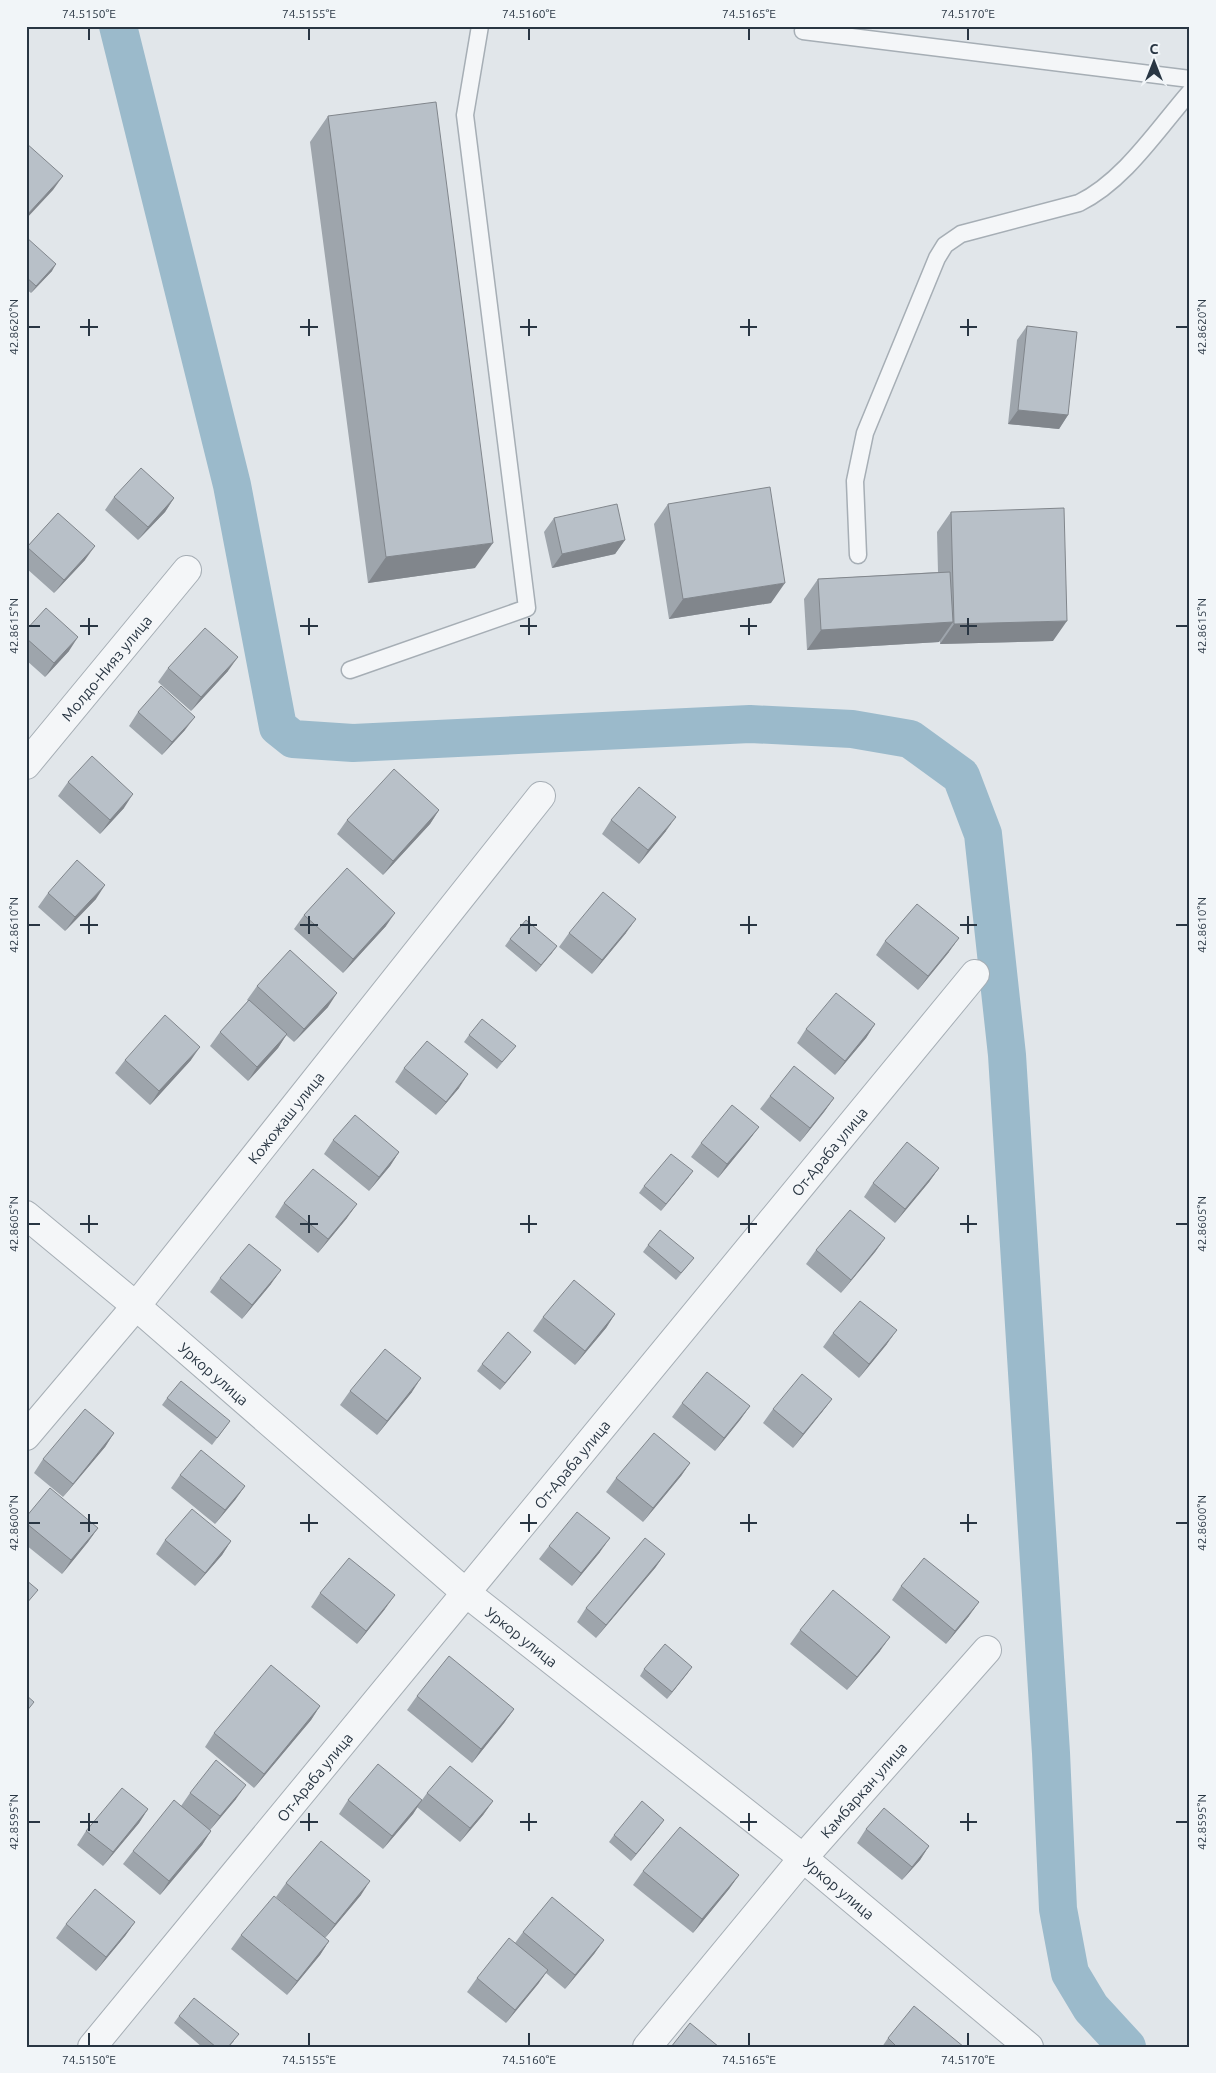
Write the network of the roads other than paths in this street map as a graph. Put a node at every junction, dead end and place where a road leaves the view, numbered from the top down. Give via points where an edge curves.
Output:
1 (480, 26) edge
2 (803, 31) dead end
3 (1190, 79) edge
4 (1190, 92) edge
5 (858, 555) dead end
6 (188, 570) dead end
7 (350, 670) dead end
8 (26, 765) edge
9 (542, 796) dead end
10 (976, 974) dead end
11 (26, 1215) edge
12 (136, 1306) junction
13 (26, 1436) edge
14 (465, 1592) junction
15 (987, 1650) dead end
16 (803, 1858) junction
17 (92, 2047) edge
18 (647, 2047) edge
19 (1029, 2047) edge

1 - 7 lane via 465,115 527,608
2 - 3 lane
4 - 5 lane via 1112,182 1095,195 1079,203 960,234 945,245 865,433 855,481
6 - 8 street, Молдо-Нияз улица
9 - 12 street, Кожожаш улица
10 - 14 street, От-Араба улица
11 - 12 street, Уркор улица
12 - 13 street, Кожожаш улица
12 - 14 street, Уркор улица
14 - 16 street, Уркор улица
14 - 17 street, От-Араба улица
15 - 16 street, Камбаркан улица
16 - 18 street, Камбаркан улица
16 - 19 street, Уркор улица

